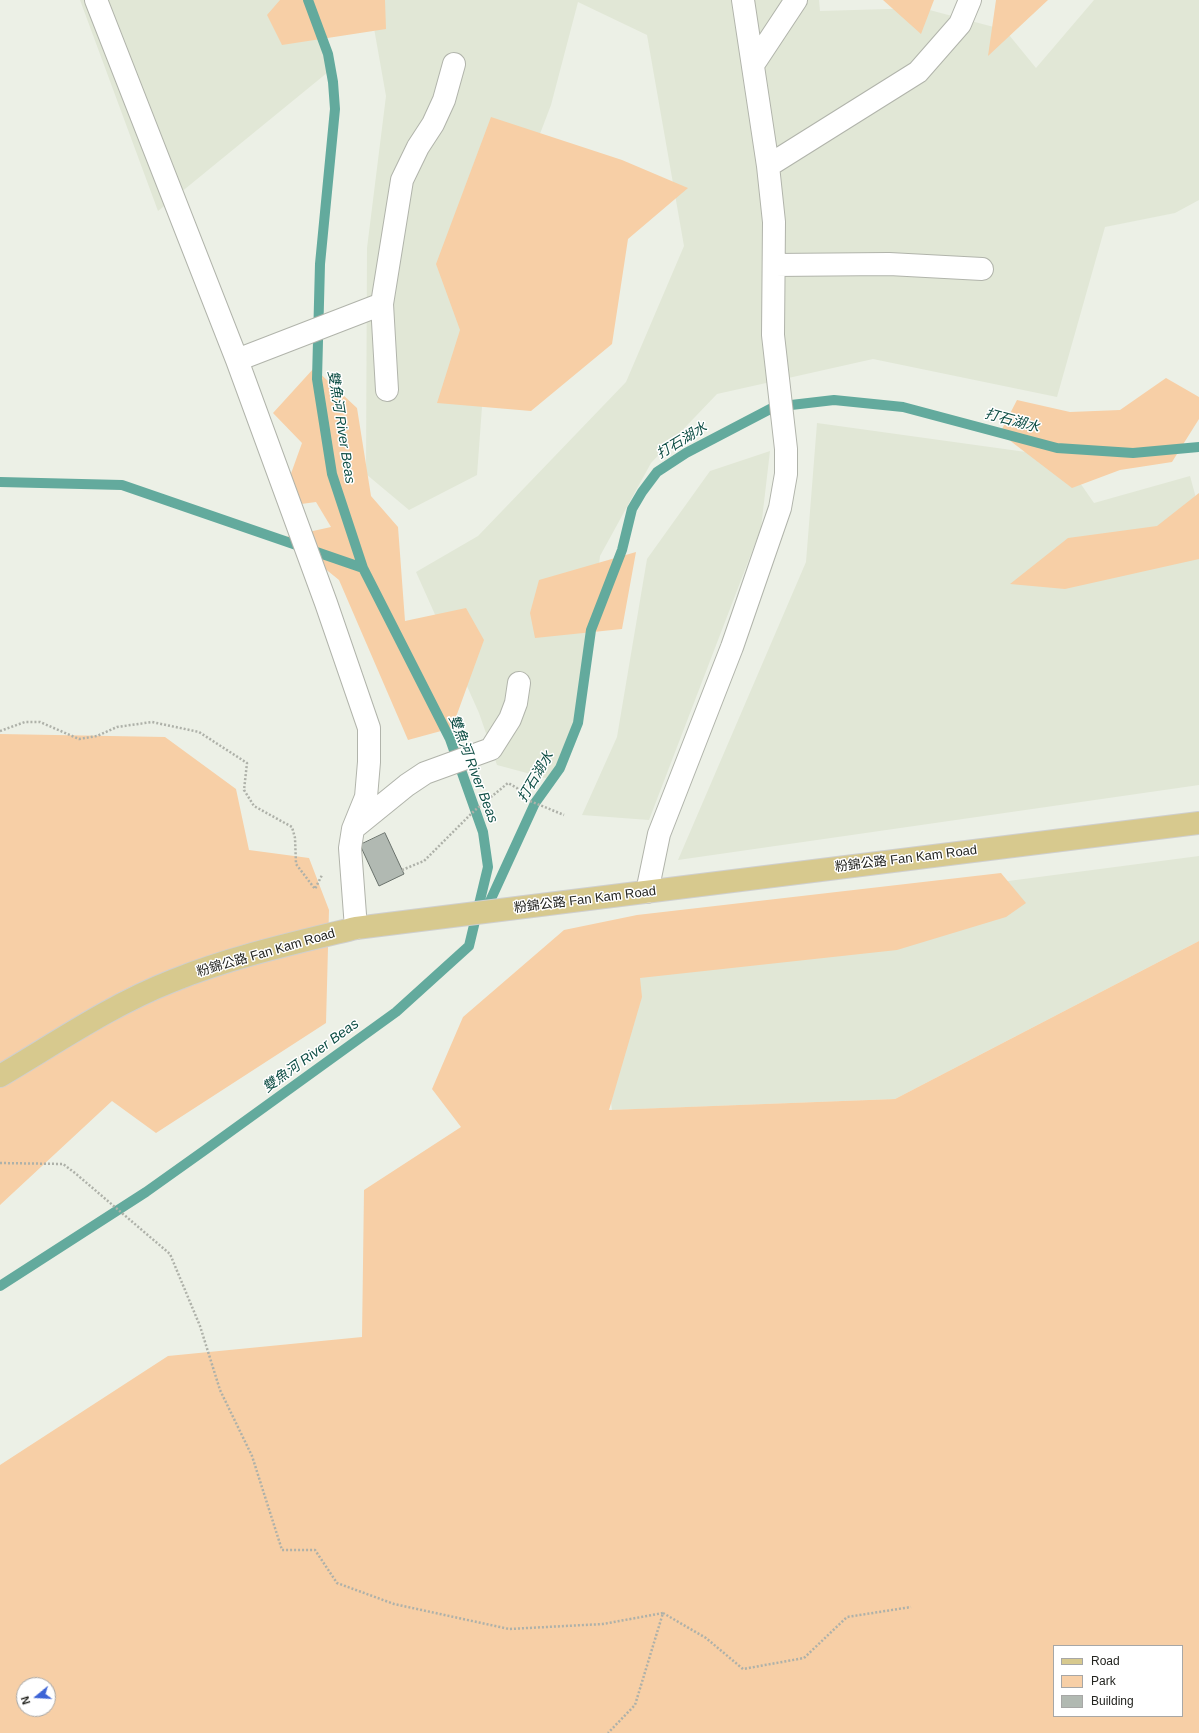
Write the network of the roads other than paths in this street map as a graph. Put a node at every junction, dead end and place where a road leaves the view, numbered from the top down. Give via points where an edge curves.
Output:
1 (96, 0) edge
2 (743, 0) edge
3 (796, 0) edge
4 (970, 0) edge
5 (454, 64) dead end
6 (753, 65) junction
7 (768, 166) junction
8 (774, 265) junction
9 (982, 269) dead end
10 (382, 304) junction
11 (237, 360) junction
12 (387, 390) dead end
13 (519, 684) dead end
14 (1199, 823) edge
15 (353, 829) junction
16 (647, 892) junction
17 (356, 928) junction
18 (0, 1076) edge

1 - 11 street
2 - 6 street
3 - 6 street
4 - 7 street via 960,24 918,72
5 - 10 street via 444,100 402,180
6 - 7 street
7 - 8 street via 774,222
8 - 9 street via 889,264
8 - 16 street via 773,335 786,449 786,474 780,508 732,647 659,834
10 - 11 street
10 - 12 street
11 - 15 street via 369,728 370,762 366,797
13 - 15 street via 510,719 491,749 419,777
14 - 16 main road, 粉錦公路 Fan Kam Road
15 - 17 street via 350,848
16 - 17 main road, 粉錦公路 Fan Kam Road
17 - 18 main road, 粉錦公路 Fan Kam Road via 227,961 171,981 110,1011

